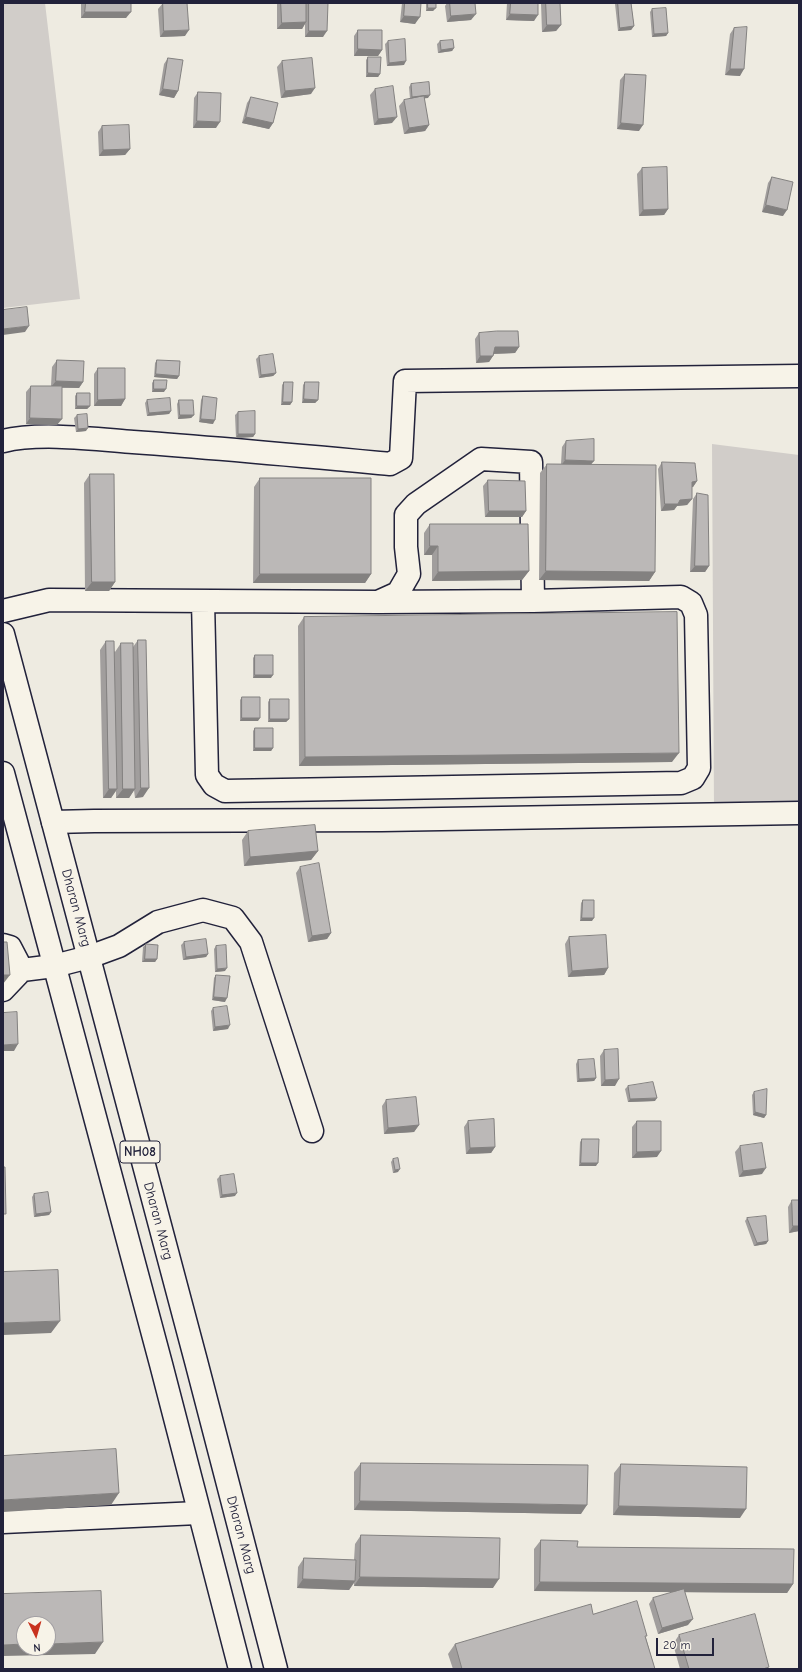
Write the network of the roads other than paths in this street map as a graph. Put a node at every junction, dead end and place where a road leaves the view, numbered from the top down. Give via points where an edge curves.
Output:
1 (799, 376) edge
2 (3, 441) edge
3 (203, 601) junction
4 (533, 601) junction
5 (378, 602) junction
6 (3, 611) edge
7 (3, 634) edge
8 (3, 773) edge
9 (799, 813) edge
10 (53, 822) junction
11 (3, 945) edge
12 (89, 957) junction
13 (54, 966) junction
14 (22, 970) junction
15 (3, 990) edge
16 (312, 1131) dead end
17 (198, 1512) junction
18 (3, 1522) edge
19 (240, 1669) edge
20 (276, 1669) edge

1 - 2 main road via 405,381 401,458 390,464 89,438 46,437
3 - 4 main road via 207,774 214,785 226,791 681,783 693,778 699,768 696,615 692,603 681,597
3 - 5 main road
3 - 6 main road via 49,600
4 - 5 main road
4 - 5 main road via 530,462 481,459 416,504 406,515 409,574 398,593
7 - 10 main road, Dharan Marg / NH08
8 - 13 main road, NH08
9 - 10 main road via 506,819
10 - 12 main road, Dharan Marg / NH08
11 - 14 main road via 10,947
12 - 13 main road
12 - 16 main road via 119,946 158,922 203,910 233,918 251,942
12 - 20 main road, Dharan Marg / NH08
13 - 14 main road
13 - 17 main road, NH08
14 - 15 main road
17 - 18 main road
17 - 19 main road, NH08

